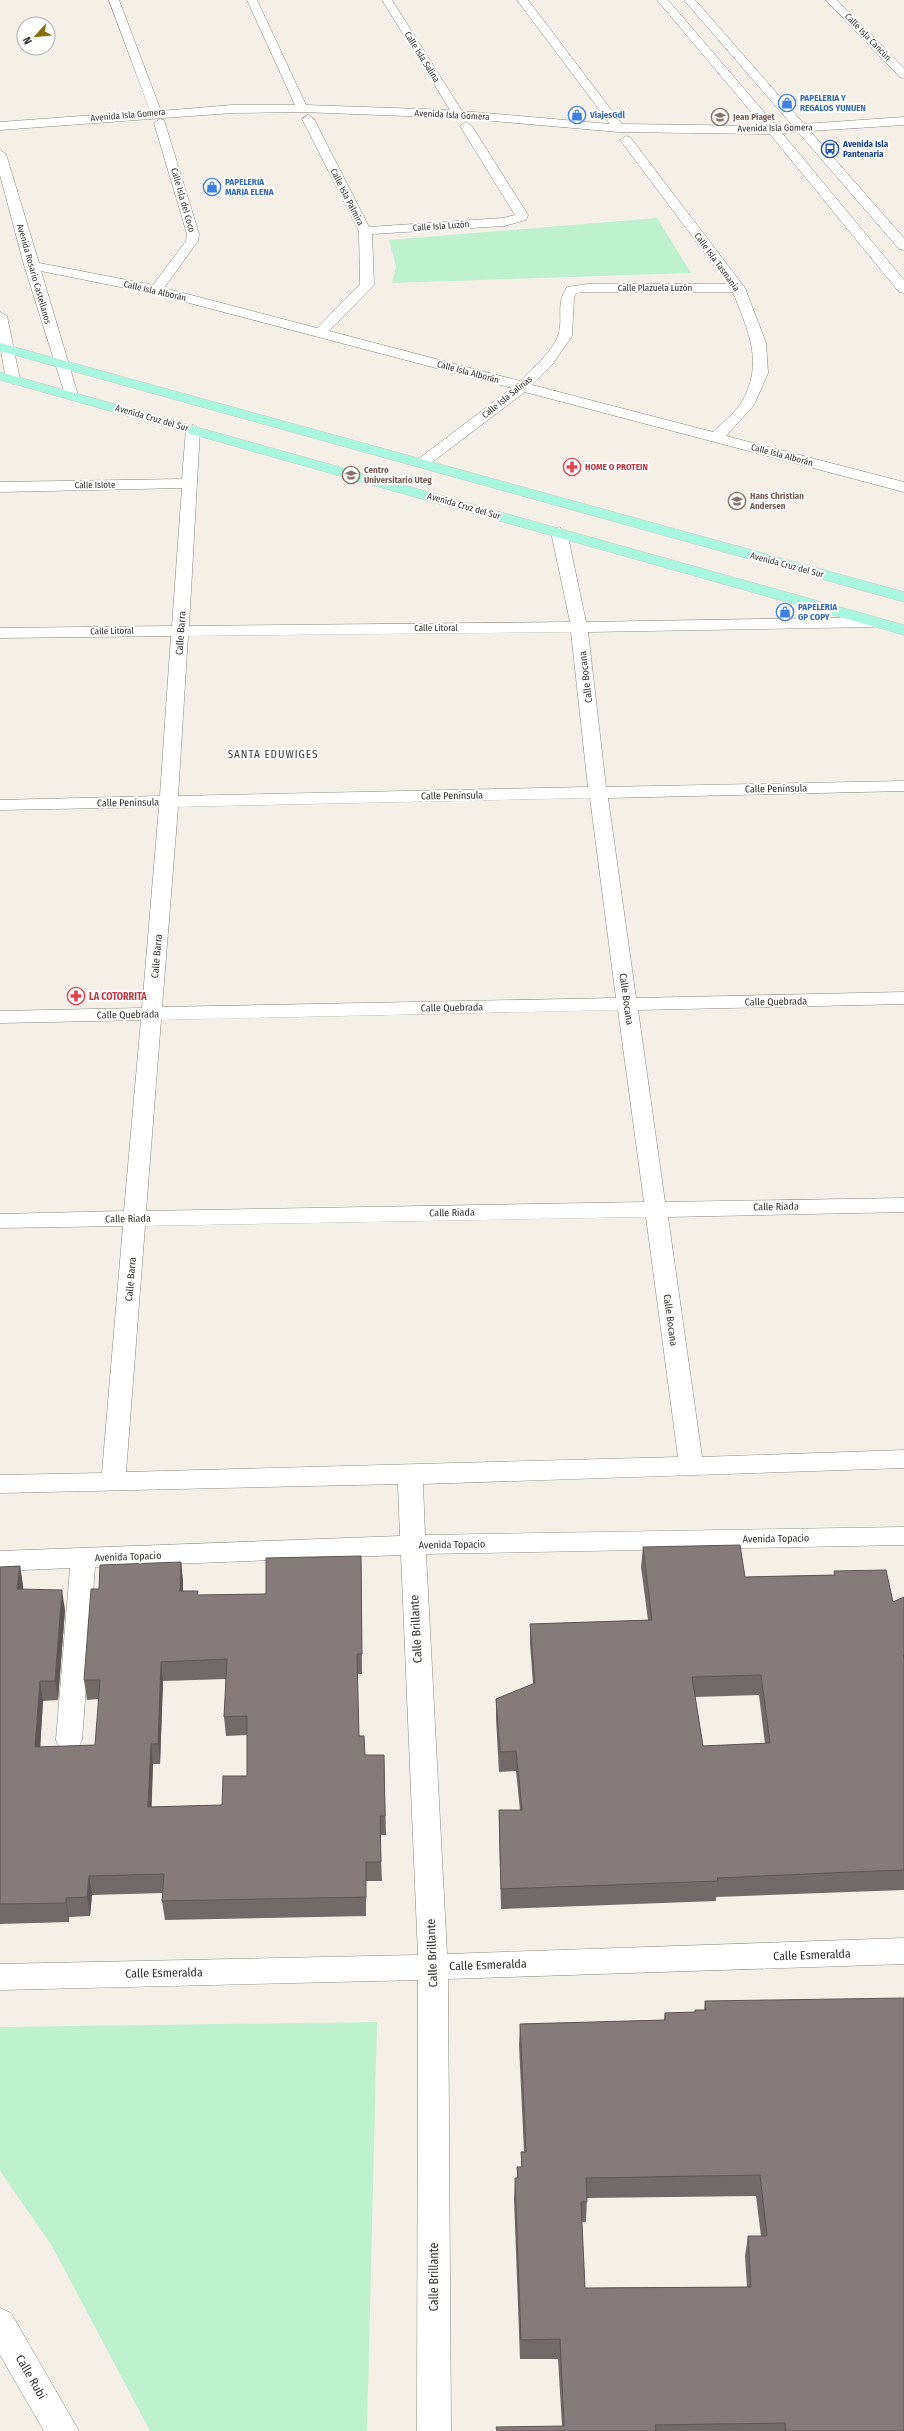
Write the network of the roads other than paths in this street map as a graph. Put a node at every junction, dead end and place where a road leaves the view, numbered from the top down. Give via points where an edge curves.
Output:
1 (114, 0) edge
2 (252, 0) edge
3 (387, 0) edge
4 (522, 0) edge
5 (662, 0) edge
6 (690, 0) edge
7 (831, 0) edge
8 (904, 75) edge
9 (305, 114) junction
10 (458, 114) junction
11 (158, 118) junction
12 (904, 121) edge
13 (0, 126) edge
14 (466, 126) junction
15 (536, 126) junction
16 (904, 131) edge
17 (804, 133) junction
18 (0, 134) edge
19 (622, 134) junction
20 (777, 135) junction
21 (0, 154) edge
22 (365, 231) junction
23 (904, 246) edge
24 (31, 265) junction
25 (738, 288) junction
26 (904, 289) edge
27 (156, 290) junction
28 (572, 290) joint
29 (0, 316) edge
30 (320, 333) junction
31 (4, 348) edge
32 (61, 364) junction
33 (6, 378) edge
34 (522, 387) junction
35 (71, 395) junction
36 (193, 429) junction
37 (717, 437) junction
38 (422, 464) junction
39 (189, 483) junction
40 (0, 487) edge
41 (904, 488) edge
42 (559, 532) junction
43 (904, 597) edge
44 (872, 622) junction
45 (579, 628) junction
46 (180, 630) junction
47 (904, 630) edge
48 (0, 633) edge
49 (904, 786) edge
50 (598, 792) junction
51 (169, 801) junction
52 (0, 805) edge
53 (904, 998) edge
54 (627, 1004) junction
55 (152, 1014) junction
56 (0, 1017) edge
57 (904, 1205) edge
58 (656, 1208) junction
59 (135, 1218) junction
60 (0, 1221) edge
61 (904, 1459) edge
62 (691, 1466) junction
63 (410, 1475) junction
64 (113, 1482) junction
65 (0, 1484) edge
66 (904, 1536) edge
67 (412, 1545) junction
68 (83, 1558) junction
69 (0, 1561) edge
70 (69, 1740) dead end
71 (904, 1952) edge
72 (433, 1967) junction
73 (0, 1977) edge
74 (0, 2324) edge
75 (62, 2431) edge
76 (434, 2431) edge

1 - 11 street, Calle Isla del Coco
2 - 9 street, Calle Isla Palmira
3 - 10 street, Calle Isla Salina
4 - 19 street, Calle Isla Tasmania
5 - 20 street
6 - 17 street
7 - 8 street, Calle Isla Cancún
9 - 10 street, Avenida Isla Gomera
9 - 11 street, Avenida Isla Gomera
9 - 14 street, Avenida Isla Gomera
9 - 22 street, Calle Isla Palmira
10 - 15 street, Avenida Isla Gomera
11 - 13 street, Avenida Isla Gomera
11 - 18 street, Avenida Isla Gomera
11 - 27 street, Calle Isla del Coco via 193,234 192,241
12 - 17 street, Avenida Isla Gomera
14 - 15 street, Avenida Isla Gomera
14 - 22 street, Calle Isla Luzón via 522,215 517,219
15 - 19 street, Avenida Isla Gomera
16 - 17 street, Avenida Isla Gomera
17 - 20 street, Avenida Isla Gomera
17 - 23 street
19 - 20 street, Avenida Isla Gomera
19 - 25 street, Calle Isla Tasmania
20 - 26 street
21 - 24 street, Avenida Rosario Castellanos
22 - 30 street, Calle Isla Palmira via 367,285
24 - 27 street, Calle Isla Alborán
24 - 32 street, Avenida Rosario Castellanos
25 - 28 street, Calle Plazuela Luzón
25 - 37 street, Calle Isla Tasmania via 759,343 761,374 747,405
27 - 30 street, Calle Isla Alborán
28 - 34 street, Calle Isla Salinas via 567,297 564,336 547,362
29 - 31 street
30 - 34 street, Calle Isla Alborán
31 - 32 main road, Avenida Cruz del Sur
31 - 33 street
32 - 35 street, Avenida Rosario Castellanos
32 - 38 main road, Avenida Cruz del Sur
33 - 35 main road, Avenida Cruz del Sur
34 - 37 street, Calle Isla Alborán
34 - 38 street, Calle Isla Salinas
35 - 36 main road, Avenida Cruz del Sur
36 - 39 street, Calle Barra
36 - 42 main road, Avenida Cruz del Sur
37 - 41 street, Calle Isla Alborán
38 - 43 main road, Avenida Cruz del Sur
39 - 40 street, Calle Islote
39 - 46 street, Calle Barra
42 - 44 main road, Avenida Cruz del Sur
42 - 45 street, Calle Bocana
44 - 45 street, Calle Litoral
44 - 47 main road, Avenida Cruz del Sur
45 - 46 street, Calle Litoral
45 - 50 street, Calle Bocana
46 - 48 street, Calle Litoral
46 - 51 street, Calle Barra
49 - 50 street, Calle Península
50 - 51 street, Calle Península
50 - 54 street, Calle Bocana
51 - 52 street, Calle Península
51 - 55 street, Calle Barra
53 - 54 street, Calle Quebrada
54 - 55 street, Calle Quebrada
54 - 58 street, Calle Bocana
55 - 56 street, Calle Quebrada
55 - 59 street, Calle Barra
57 - 58 street, Calle Riada
58 - 59 street, Calle Riada
58 - 62 street, Calle Bocana
59 - 60 street, Calle Riada
59 - 64 street, Calle Barra
61 - 62 street
62 - 63 street
63 - 64 street
63 - 67 street, Calle Brillante
64 - 65 street
66 - 67 street, Avenida Topacio
67 - 68 street, Avenida Topacio
67 - 72 street, Calle Brillante
68 - 69 street, Avenida Topacio
68 - 70 street
71 - 72 street, Calle Esmeralda
72 - 73 street, Calle Esmeralda
72 - 76 street, Calle Brillante
74 - 75 street, Calle Rubí

